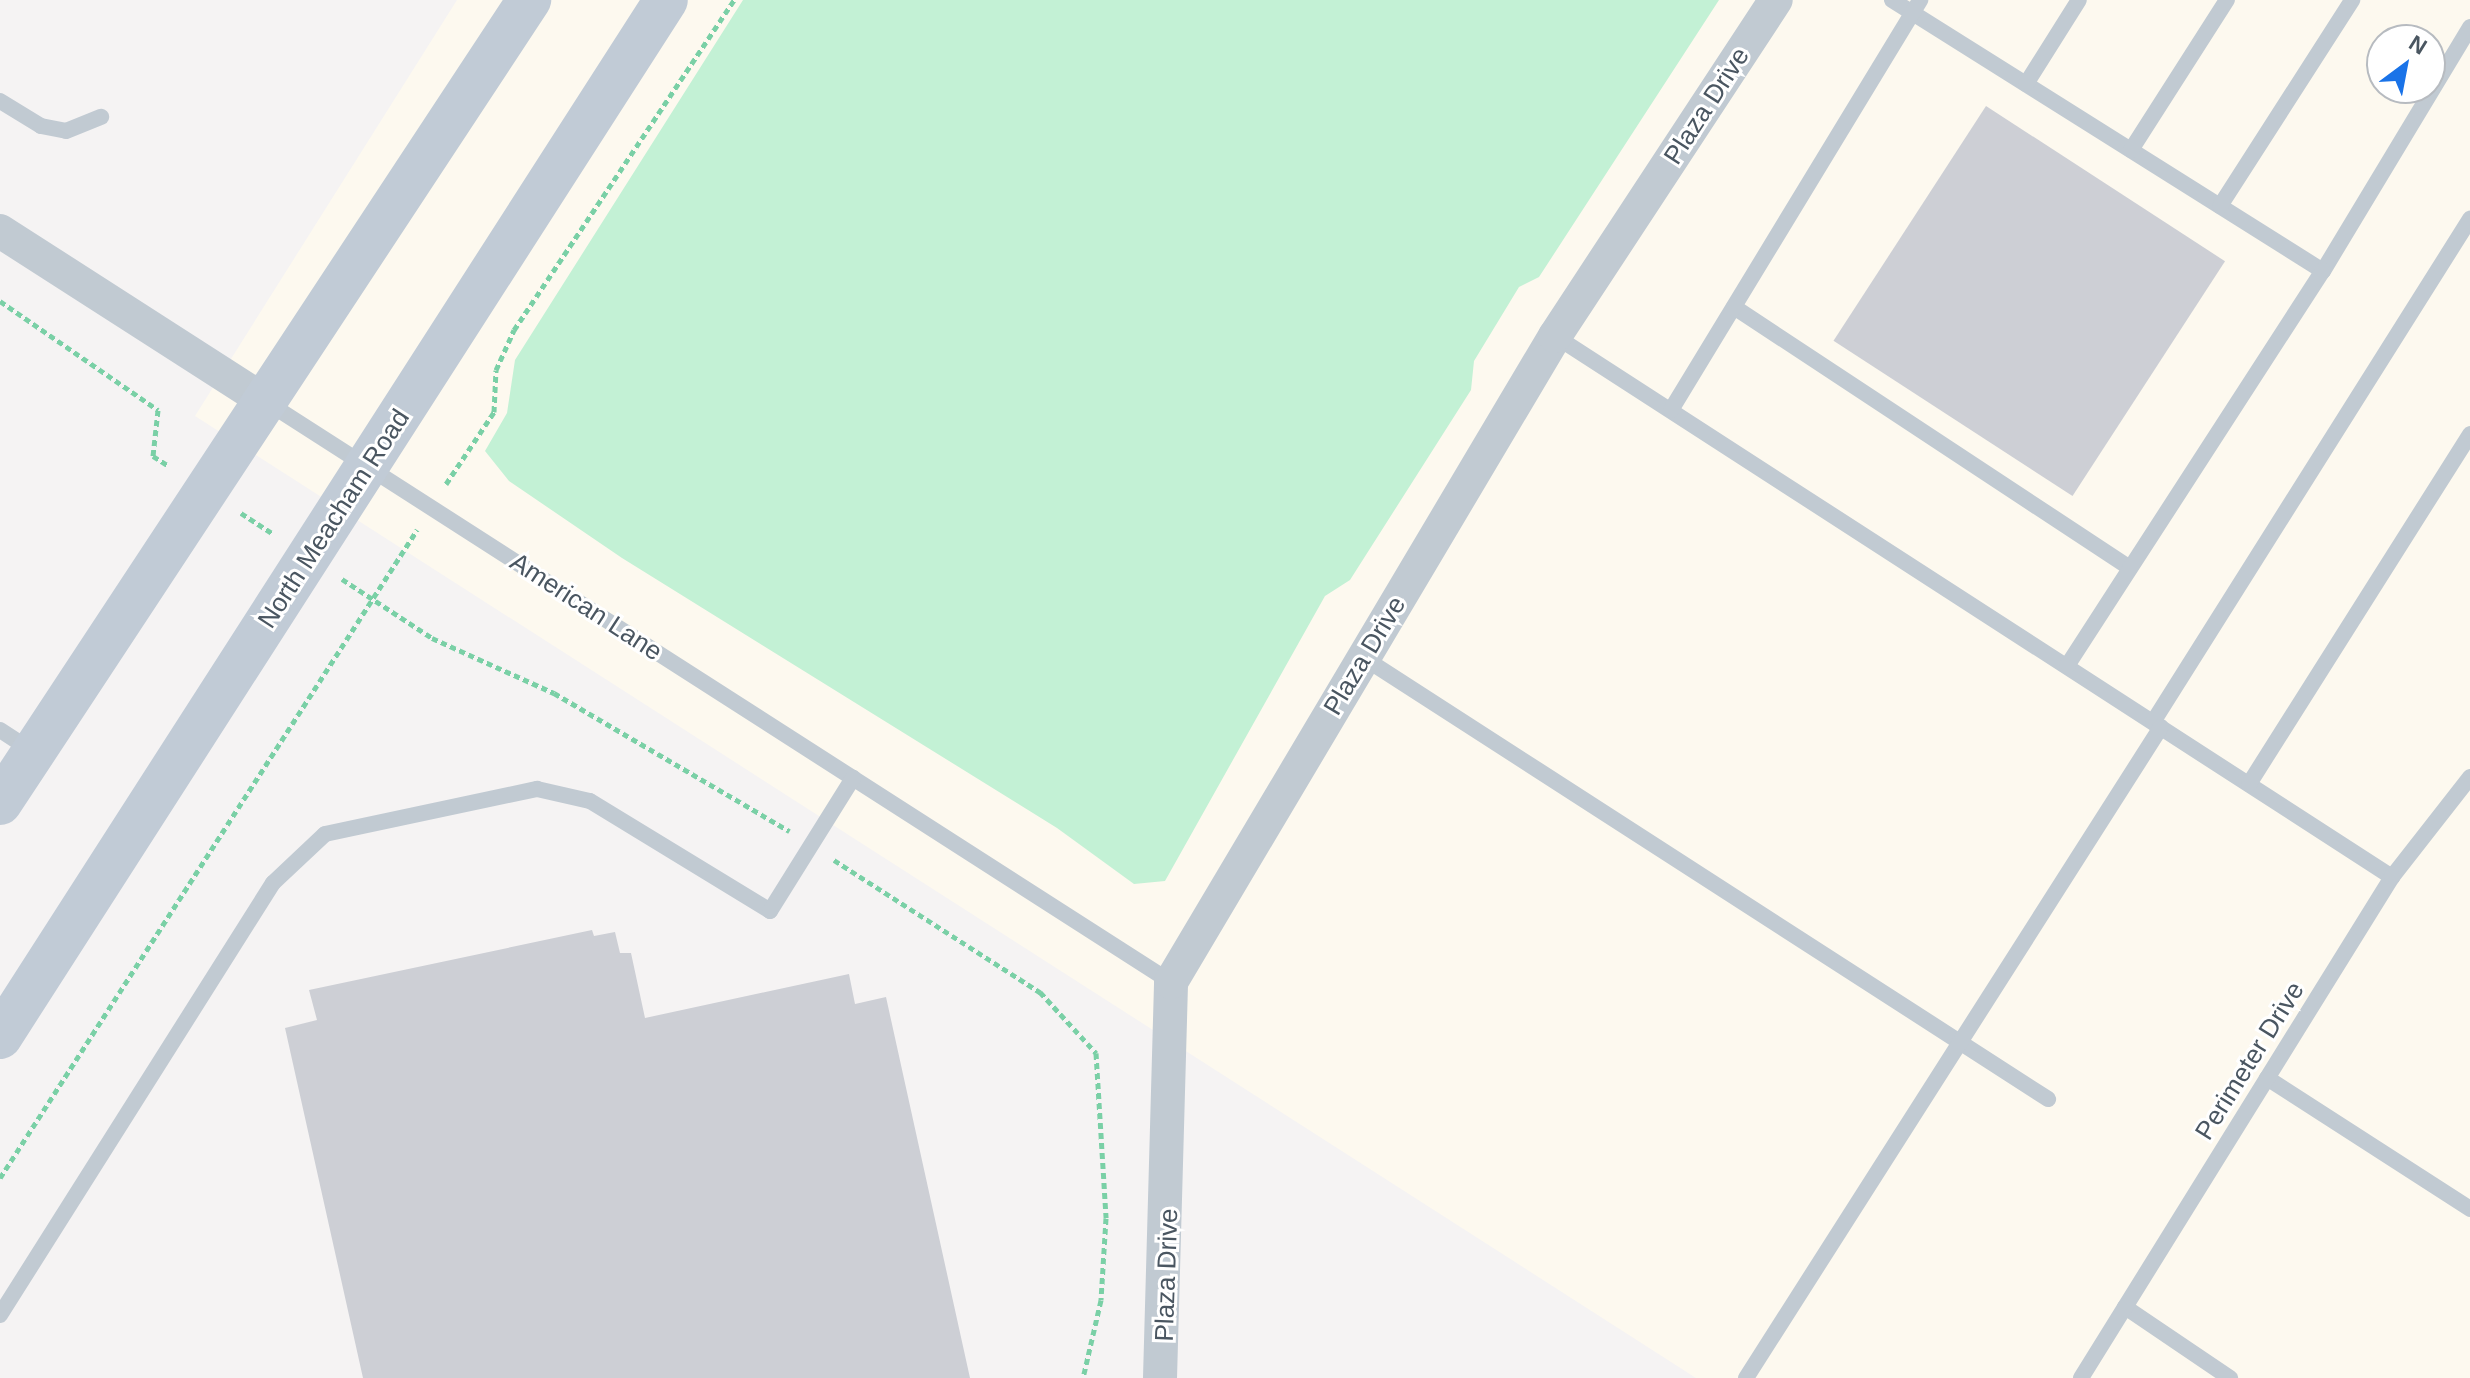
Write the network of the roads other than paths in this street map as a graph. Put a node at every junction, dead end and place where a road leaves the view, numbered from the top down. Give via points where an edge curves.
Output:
1 (529, 0) edge
2 (666, 0) edge
3 (1776, 0) edge
4 (1892, 0) edge
5 (2079, 0) edge
6 (2227, 0) edge
7 (2352, 0) edge
8 (1916, 6) edge
9 (2470, 27) edge
10 (2026, 84) junction
11 (0, 101) edge
12 (101, 117) dead end
13 (2131, 150) junction
14 (2220, 206) junction
15 (2470, 219) edge
16 (0, 231) edge
17 (2323, 271) junction
18 (1734, 307) junction
19 (1555, 336) junction
20 (268, 403) junction
21 (1671, 410) junction
22 (2470, 434) edge
23 (368, 467) junction
24 (2130, 568) junction
25 (1364, 658) junction
26 (2067, 666) junction
27 (2157, 725) junction
28 (17, 741) edge
29 (2470, 777) edge
30 (853, 778) junction
31 (2249, 784) junction
32 (0, 803) edge
33 (2392, 877) junction
34 (1171, 982) junction
35 (0, 1037) edge
36 (1959, 1042) junction
37 (2267, 1078) junction
38 (2048, 1099) dead end
39 (2470, 1209) edge
40 (2125, 1307) junction
41 (0, 1315) edge
42 (1160, 1378) edge
43 (1746, 1378) edge
44 (2081, 1378) edge
45 (2230, 1378) edge

1 - 20 main road
2 - 23 main road, North Meacham Road
3 - 19 street, Plaza Drive
4 - 8 lane
5 - 10 lane
6 - 13 lane
7 - 14 lane
8 - 10 lane
8 - 18 lane
9 - 17 lane
10 - 13 lane
11 - 12 lane via 41,126 66,131
13 - 14 lane
14 - 17 lane
15 - 27 lane
16 - 20 street, American Lane
17 - 24 lane
18 - 21 lane
18 - 24 lane
19 - 21 lane
19 - 25 street, Plaza Drive
20 - 23 lane, American Lane
20 - 28 main road
21 - 26 lane
22 - 31 lane
23 - 30 lane, American Lane
23 - 35 main road, North Meacham Road
24 - 26 lane
25 - 34 street, Plaza Drive
25 - 36 lane
26 - 27 lane
27 - 31 lane
27 - 36 lane
28 - 32 main road
29 - 33 lane, Perimeter Drive
30 - 34 lane, American Lane
30 - 41 lane via 770,911 590,801 537,789 325,834 273,883
31 - 33 lane
33 - 37 lane, Perimeter Drive
34 - 42 street, Plaza Drive via 1169,1261
36 - 38 lane
36 - 43 lane
37 - 39 lane
37 - 40 lane, Perimeter Drive
40 - 44 lane, Perimeter Drive
40 - 45 lane

